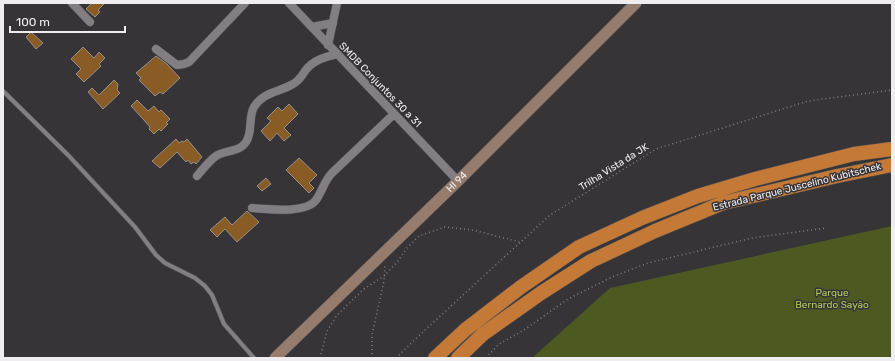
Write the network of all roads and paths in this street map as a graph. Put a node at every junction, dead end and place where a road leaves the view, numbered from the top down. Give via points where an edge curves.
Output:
1 (72, 3) edge
2 (245, 3) edge
3 (289, 3) edge
4 (336, 3) edge
5 (636, 3) edge
6 (90, 22) dead end
7 (333, 23) junction
8 (312, 28) junction
9 (328, 45) junction
10 (156, 49) dead end
11 (337, 54) junction
12 (892, 90) edge
13 (3, 92) edge
14 (394, 114) junction
15 (892, 149) edge
16 (892, 165) edge
17 (196, 176) dead end
18 (458, 182) junction
19 (252, 208) dead end
20 (826, 228) dead end
21 (520, 242) junction
22 (385, 252) junction
23 (384, 276) junction
24 (254, 358) edge
25 (275, 358) edge
26 (320, 358) edge
27 (372, 358) edge
28 (396, 358) edge
29 (435, 358) edge
30 (458, 358) edge
31 (486, 358) edge

1 - 6 street
2 - 10 street via 189,62 177,65
3 - 8 street, SMDB Conjuntos 30 a 31
4 - 7 street
5 - 18 street, HI 94
7 - 8 street
7 - 9 street
8 - 9 street, SMDB Conjuntos 30 a 31
9 - 11 street, SMDB Conjuntos 30 a 31
11 - 14 street, SMDB Conjuntos 30 a 31
11 - 17 street via 324,57 310,66 292,85 265,96 254,107 246,142 242,146 217,155
12 - 21 path, Trilha Vista da JK via 808,102 656,149 550,215
13 - 24 lane via 68,154 135,227 156,255 205,286 212,295 224,324
14 - 18 street, SMDB Conjuntos 30 a 31
14 - 19 street via 327,178 316,201 310,206 301,209
15 - 29 highway, Estrada Parque Juscelino Kubitschek via 854,154 747,181 698,196 628,225 580,247 540,274 465,330
16 - 30 highway, Estrada Parque Juscelino Kubitschek via 723,203 655,231 592,261 560,281 483,334
18 - 22 street, HI 94
20 - 31 path via 752,238 648,263 612,277 568,299 499,344
21 - 23 path via 473,230 445,227 419,236
21 - 28 path, Trilha Vista da JK
22 - 23 path
22 - 25 street, HI 94
23 - 26 path via 364,289 337,315 327,331
23 - 27 path via 372,335

